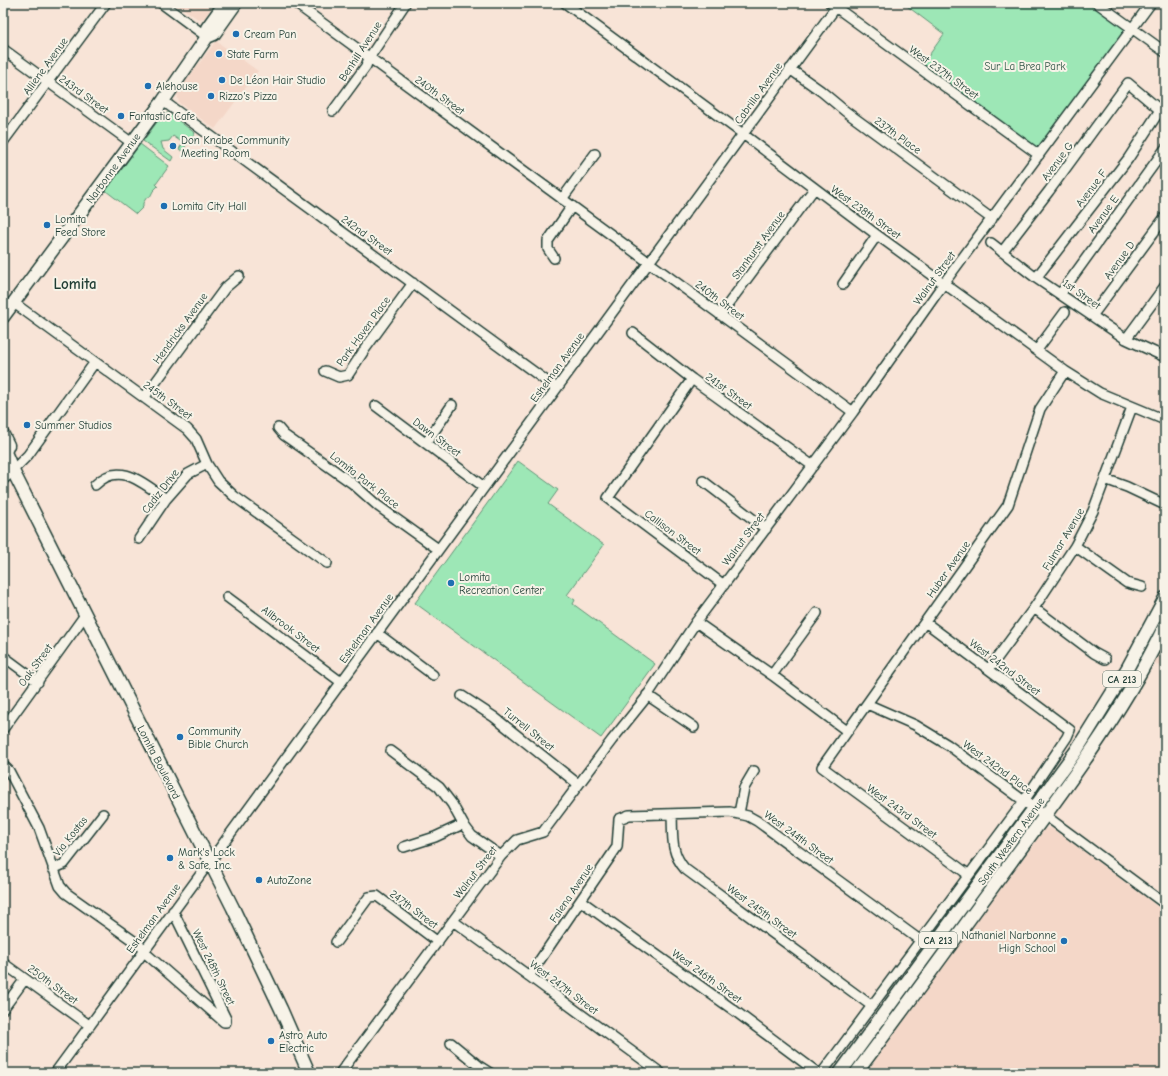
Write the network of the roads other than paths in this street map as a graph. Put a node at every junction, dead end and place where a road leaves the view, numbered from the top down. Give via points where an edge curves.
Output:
1 (106, 3) edge
2 (161, 3) edge
3 (225, 3) edge
4 (236, 3) edge
5 (295, 3) edge
6 (565, 3) edge
7 (1097, 3) edge
8 (1151, 3) edge
9 (405, 4) dead end
10 (835, 4) edge
11 (1132, 29) junction
12 (207, 37) junction
13 (3, 49) edge
14 (1165, 52) edge
15 (369, 58) junction
16 (790, 70) junction
17 (47, 82) junction
18 (163, 101) junction
19 (1160, 110) joint
20 (334, 111) dead end
21 (743, 134) junction
22 (3, 142) edge
23 (132, 143) junction
24 (1165, 149) edge
25 (595, 154) dead end
26 (1039, 155) junction
27 (814, 189) junction
28 (696, 197) joint
29 (562, 199) junction
30 (572, 206) junction
31 (1165, 217) edge
32 (992, 219) junction
33 (877, 235) junction
34 (991, 243) dead end
35 (1002, 252) junction
36 (554, 258) dead end
37 (649, 262) junction
38 (239, 276) dead end
39 (1036, 278) junction
40 (412, 283) junction
41 (944, 283) junction
42 (843, 284) dead end
43 (1165, 286) edge
44 (1061, 293) junction
45 (14, 303) junction
46 (1065, 312) dead end
47 (720, 315) junction
48 (1092, 316) junction
49 (3, 317) edge
50 (633, 333) dead end
51 (1126, 339) junction
52 (1037, 350) junction
53 (1165, 357) edge
54 (94, 362) junction
55 (325, 371) dead end
56 (1065, 371) junction
57 (692, 379) junction
58 (556, 388) junction
59 (144, 398) junction
60 (452, 405) dead end
61 (376, 406) dead end
62 (1132, 407) junction
63 (854, 411) junction
64 (1165, 420) edge
65 (278, 428) dead end
66 (3, 435) edge
67 (426, 443) junction
68 (4, 452) edge
69 (207, 464) junction
70 (813, 466) junction
71 (13, 471) junction
72 (1106, 479) junction
73 (3, 480) edge
74 (703, 481) dead end
75 (95, 485) dead end
76 (484, 487) junction
77 (166, 499) junction
78 (1165, 505) edge
79 (766, 529) junction
80 (139, 539) dead end
81 (1075, 546) junction
82 (438, 549) junction
83 (327, 563) dead end
84 (724, 585) junction
85 (1142, 587) dead end
86 (227, 596) dead end
87 (1164, 602) edge
88 (1034, 608) junction
89 (817, 613) dead end
90 (86, 615) junction
91 (696, 622) junction
92 (926, 622) junction
93 (1165, 625) edge
94 (377, 633) junction
95 (3, 656) edge
96 (1104, 659) dead end
97 (989, 669) junction
98 (772, 675) junction
99 (433, 676) dead end
100 (38, 682) junction
101 (341, 682) junction
102 (647, 695) junction
103 (462, 696) dead end
104 (867, 704) junction
105 (694, 727) dead end
106 (3, 730) edge
107 (1070, 730) joint
108 (847, 731) junction
109 (392, 751) dead end
110 (3, 765) edge
111 (822, 766) joint
112 (754, 771) dead end
113 (578, 784) junction
114 (1024, 801) junction
115 (1035, 808) junction
116 (739, 813) junction
117 (103, 814) dead end
118 (672, 814) junction
119 (1046, 816) junction
120 (619, 819) joint
121 (463, 824) junction
122 (404, 847) dead end
123 (501, 856) junction
124 (209, 862) junction
125 (53, 869) junction
126 (969, 875) junction
127 (581, 900) junction
128 (1165, 904) edge
129 (173, 911) junction
130 (453, 921) junction
131 (921, 941) junction
132 (336, 942) dead end
133 (438, 942) junction
134 (144, 950) junction
135 (3, 963) edge
136 (529, 976) junction
137 (25, 979) junction
138 (872, 1006) junction
139 (3, 1009) edge
140 (89, 1025) junction
141 (451, 1043) dead end
142 (55, 1073) edge
143 (309, 1073) edge
144 (340, 1073) edge
145 (490, 1073) edge
146 (661, 1073) edge
147 (818, 1073) edge
148 (822, 1073) edge
149 (840, 1073) edge
150 (856, 1073) edge

1 - 17 street, Alliene Avenue
2 - 12 street
3 - 12 main road, Narbonne Avenue via 207,28
4 - 12 main road, Narbonne Avenue via 214,34
5 - 15 street, 240th Street
6 - 21 street, West 238th Street
7 - 11 street
8 - 11 street, Walnut Street
9 - 15 street, Benhill Avenue
10 - 16 street, Cabrillo Avenue
10 - 26 street, West 237th Street
11 - 14 street
11 - 26 street, Walnut Street
12 - 18 main road, Narbonne Avenue
13 - 17 street, 243rd Street
15 - 20 street, Benhill Avenue
15 - 29 street, 240th Street
16 - 21 street, Cabrillo Avenue
16 - 32 street, 237th Place
17 - 22 street, Alliene Avenue
17 - 23 street, 243rd Street
18 - 23 main road, Narbonne Avenue
18 - 40 street, 242nd Street
19 - 35 street, Avenue G via 1128,83
19 - 39 street, Avenue F via 1128,159
21 - 27 street, West 238th Street
21 - 28 street, Cabrillo Avenue
23 - 45 main road, Narbonne Avenue
24 - 44 street, Avenue E
25 - 29 street
26 - 32 street, Walnut Street
27 - 33 street, West 238th Street
27 - 47 street, Stanhurst Avenue
28 - 37 street, Eshelman Avenue
29 - 30 street, 240th Street
30 - 36 street via 548,241 548,249
30 - 37 street, 240th Street
31 - 48 street, Avenue D
32 - 41 street, Walnut Street
33 - 41 street, West 238th Street
33 - 42 street
34 - 35 street, 1st Street
35 - 39 street, 1st Street
37 - 47 street, 240th Street
37 - 58 street, Eshelman Avenue
38 - 59 street, Hendricks Avenue via 225,288
39 - 44 street, 1st Street
40 - 55 street, Park Haven Place via 348,375 339,377
40 - 58 street, 242nd Street
41 - 52 street, West 238th Street
41 - 63 street, Walnut Street
43 - 51 street
44 - 48 street, 1st Street
45 - 49 main road, Narbonne Avenue
45 - 54 street, 245th Street
46 - 52 street
47 - 63 street, 240th Street
48 - 51 street, 1st Street
50 - 57 street, 241st Street
51 - 53 street, 1st Street
52 - 56 street, West 238th Street
54 - 59 street, 245th Street
54 - 71 street via 28,455
56 - 62 street, West 238th Street via 1100,393
56 - 92 street, Huber Avenue via 1040,409 1008,505
57 - 70 street, 241st Street
57 - 84 street, Callison Street via 608,498
58 - 76 street, Eshelman Avenue
59 - 69 street, 245th Street via 187,429 196,439
60 - 67 street
61 - 67 street, Dawn Street
62 - 64 street, West 238th Street
62 - 72 street, Fulmar Avenue
63 - 70 street, Walnut Street
65 - 82 street, Lomita Park Place
66 - 68 main road, Lomita Boulevard via 8,445
67 - 76 street, Dawn Street
68 - 71 main road, Lomita Boulevard
69 - 77 street, Cadiz Drive via 188,474
69 - 83 street, 245th Street via 218,481 234,496
70 - 79 street, Walnut Street
71 - 73 street
71 - 90 main road, Lomita Boulevard
72 - 78 street
72 - 81 street, Fulmar Avenue
74 - 79 street
75 - 77 street via 102,478 111,475 128,475 137,478
76 - 82 street, Eshelman Avenue
77 - 80 street, Cadiz Drive
79 - 84 street, Walnut Street
81 - 85 street via 1127,583
81 - 88 street, Fulmar Avenue
82 - 94 street, Eshelman Avenue
84 - 91 street, Walnut Street
86 - 101 street, Allbrook Street
87 - 115 main road, South Western Avenue / CA 213 via 1107,703
88 - 96 street
88 - 97 street, Fulmar Avenue
89 - 98 street
90 - 100 street, Oak Street
90 - 124 main road, Lomita Boulevard
91 - 98 street
91 - 102 street, Walnut Street
92 - 97 street, West 242nd Street
92 - 104 street, Huber Avenue
93 - 119 main road, South Western Avenue / CA 213 via 1103,734
94 - 99 street
94 - 101 street, Eshelman Avenue
95 - 100 street
97 - 107 street, West 242nd Street
98 - 108 street
100 - 106 street, Oak Street
101 - 124 street, Eshelman Avenue
102 - 105 street
102 - 113 street, Walnut Street
103 - 113 street, Turrell Street via 494,717
104 - 108 street, Huber Avenue
104 - 114 street, West 242nd Place via 915,725 948,745
107 - 114 street, South Western Avenue
108 - 111 street, Huber Avenue
109 - 121 street via 439,787
110 - 125 street, West 248th Street via 9,771 39,828
111 - 126 street, West 243rd Street
112 - 116 street via 744,788
113 - 123 street, Walnut Street via 544,832 518,840
114 - 115 street, West 242nd Place
114 - 126 street, South Western Avenue
115 - 119 street, West 242nd Place
115 - 149 main road, South Western Avenue / CA 213
116 - 118 street, West 244th Street
116 - 131 street, West 244th Street via 757,821
117 - 125 street, Via Kostas via 64,864
118 - 120 street, West 244th Street via 629,815
118 - 138 street, West 245th Street via 673,847 685,869
119 - 128 street, West 242nd Place
119 - 150 main road, South Western Avenue / CA 213
120 - 127 street, Falena Avenue via 616,847
121 - 122 street
121 - 123 street via 472,836
123 - 130 street, Walnut Street
124 - 129 street, Eshelman Avenue
124 - 143 main road, Lomita Boulevard via 281,1009
125 - 134 street, West 248th Street via 66,893
126 - 131 street, South Western Avenue
127 - 136 street, Falena Avenue
127 - 147 street, West 246th Street
129 - 134 street, Eshelman Avenue
129 - 134 street, West 248th Street via 226,1022
130 - 133 street, Walnut Street
130 - 136 street, West 247th Street
131 - 138 street, South Western Avenue
132 - 133 street, 247th Street via 369,897 376,896
133 - 144 street, Walnut Street
134 - 140 street, Eshelman Avenue
135 - 137 street, 250th Street
136 - 146 street, West 247th Street
137 - 139 street
137 - 140 street, 250th Street
138 - 148 street, South Western Avenue
140 - 142 street, Eshelman Avenue
141 - 145 street

